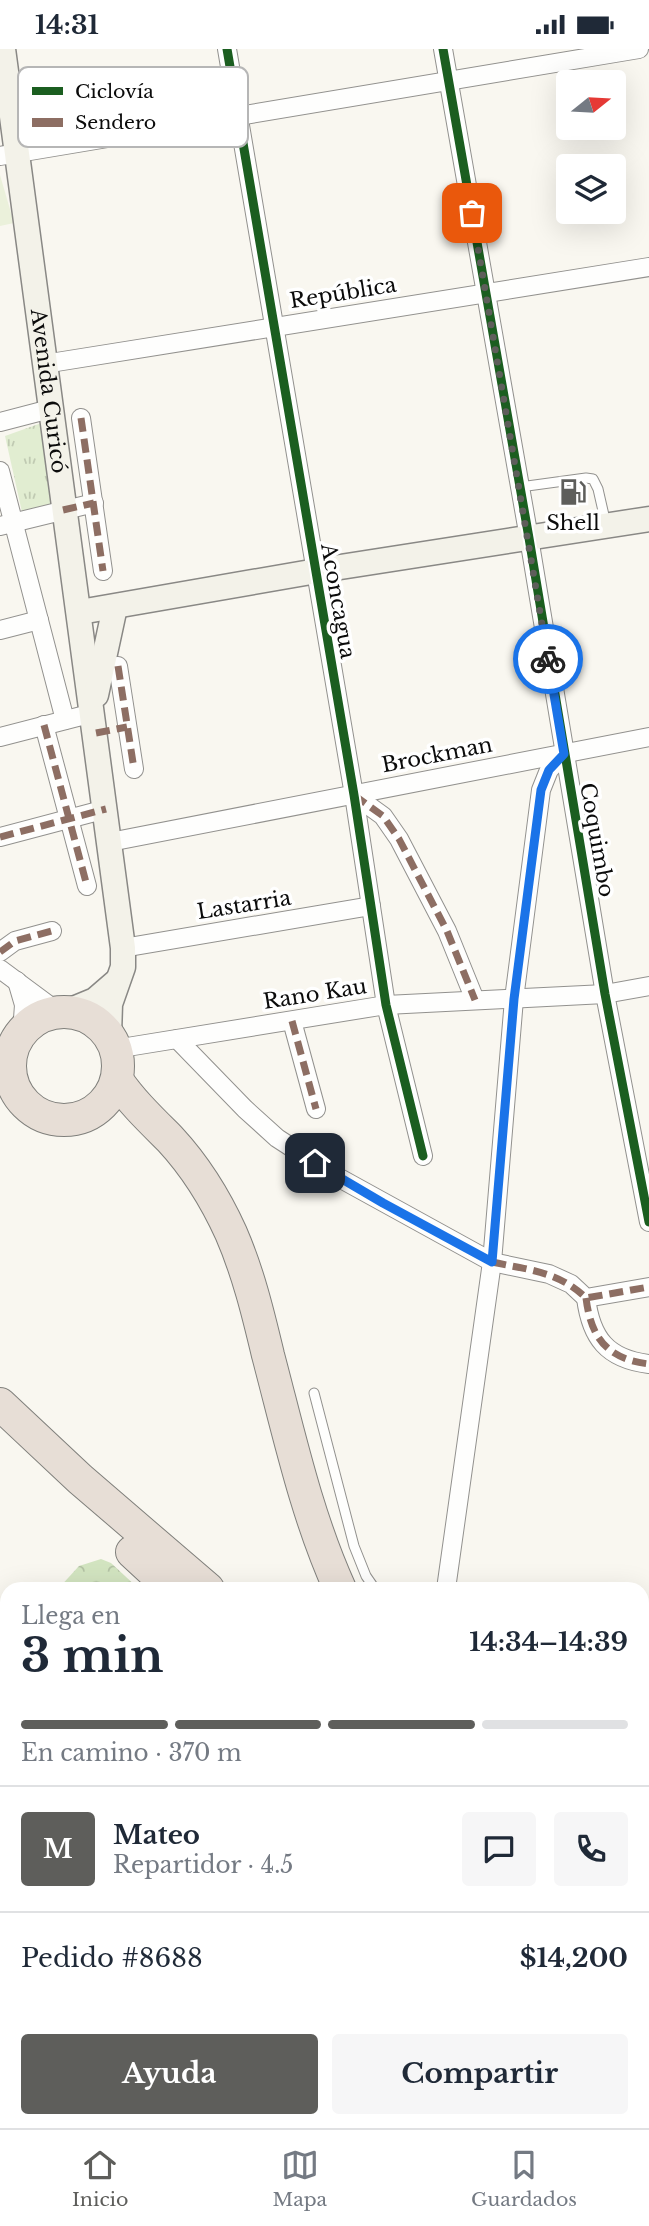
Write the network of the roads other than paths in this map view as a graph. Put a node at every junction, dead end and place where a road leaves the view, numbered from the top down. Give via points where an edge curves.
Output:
1 (3, 49) edge
2 (227, 49) edge
3 (443, 49) edge
4 (639, 49) edge
5 (230, 67) edge
6 (449, 80) junction
7 (248, 116) edge
8 (54, 147) edge
9 (244, 147) edge
10 (9, 154) edge
11 (649, 267) edge
12 (486, 293) junction
13 (273, 327) junction
14 (44, 364) junction
15 (50, 409) junction
16 (82, 418) dead end
17 (0, 422) edge
18 (0, 471) edge
19 (520, 487) junction
20 (94, 503) junction
21 (63, 510) junction
22 (649, 519) edge
23 (7, 525) edge
24 (606, 526) junction
25 (529, 538) junction
26 (103, 571) dead end
27 (316, 572) junction
28 (115, 607) junction
29 (79, 612) junction
30 (39, 620) junction
31 (0, 630) edge
32 (118, 666) dead end
33 (65, 720) junction
34 (94, 723) junction
35 (44, 725) junction
36 (127, 727) junction
37 (0, 737) edge
38 (649, 737) edge
39 (564, 754) junction
40 (134, 769) dead end
41 (354, 795) junction
42 (106, 809) junction
43 (69, 820) junction
44 (0, 837) edge
45 (110, 842) junction
46 (88, 886) dead end
47 (371, 906) junction
48 (52, 931) dead end
49 (123, 948) junction
50 (0, 952) edge
51 (0, 969) edge
52 (17, 981) junction
53 (117, 981) junction
54 (649, 986) edge
55 (605, 994) junction
56 (514, 999) junction
57 (475, 1000) junction
58 (386, 1006) junction
59 (62, 1012) junction
60 (292, 1021) junction
61 (177, 1039) junction
62 (10, 1052) edge
63 (114, 1055) junction
64 (316, 1109) dead end
65 (423, 1156) dead end
66 (649, 1222) edge
67 (492, 1262) junction
68 (649, 1287) edge
69 (586, 1298) junction
70 (649, 1364) edge
71 (314, 1393) dead end
72 (0, 1404) edge
73 (0, 1430) edge
74 (164, 1582) edge
75 (200, 1582) edge
76 (337, 1582) edge
77 (370, 1582) edge
78 (447, 1582) edge

1 - 10 main road, Avenida Curicó
2 - 5 street, Aconcagua
3 - 6 street, Coquimbo
4 - 6 street
6 - 7 street
6 - 12 street, Coquimbo
8 - 10 street
9 - 13 street, Aconcagua
10 - 14 main road, Avenida Curicó
11 - 12 street, República
12 - 13 street, República
12 - 19 street, Coquimbo
13 - 14 street, República
13 - 27 street, Aconcagua
14 - 15 main road, Avenida Curicó
15 - 17 street
15 - 21 main road, Avenida Curicó
16 - 20 street, Avenida Curicó
18 - 23 street
19 - 24 lane via 593,479
19 - 25 street, Coquimbo
20 - 21 street
20 - 26 street, Avenida Curicó
21 - 23 street
21 - 29 main road, Avenida Curicó
22 - 24 main road
23 - 30 street
24 - 25 main road
25 - 27 main road
25 - 39 street, Coquimbo
27 - 28 main road
27 - 41 street, Aconcagua
28 - 29 main road
28 - 34 main road
29 - 34 main road, Avenida Curicó
30 - 31 street
30 - 33 street
32 - 36 street
33 - 34 street
33 - 35 street
34 - 36 street
34 - 42 main road, Avenida Curicó
35 - 37 street
35 - 43 street
36 - 40 street
38 - 39 street, Brockman
39 - 41 street, Brockman
39 - 55 street, Coquimbo
39 - 56 street via 549,770 541,790
41 - 45 street, Brockman
41 - 47 street, Aconcagua
41 - 57 street via 383,815 399,839 447,931
42 - 43 street
42 - 45 main road, Avenida Curicó
43 - 44 street
43 - 46 street
45 - 49 main road, Avenida Curicó
47 - 49 street, Lastarria
47 - 58 street, Aconcagua
48 - 50 street via 15,941
49 - 53 main road, Avenida Curicó
51 - 52 street
52 - 59 street
52 - 62 street via 24,1005
53 - 59 main road via 95,1000
53 - 63 main road, Avenida Curicó via 110,1004
54 - 55 street, Rano Kau
55 - 56 street, Rano Kau
55 - 66 street, Coquimbo
56 - 57 street, Rano Kau
56 - 67 street
57 - 58 street, Rano Kau
58 - 60 street, Rano Kau
58 - 65 street, Aconcagua
59 - 62 highway via 38,1019
59 - 63 highway via 90,1019
60 - 61 street, Rano Kau
60 - 64 street
61 - 63 street, Rano Kau
61 - 67 street via 277,1138 334,1175
62 - 63 highway via 14,1087 28,1107 62,1121 97,1110 112,1091
63 - 76 highway via 136,1106 187,1161 230,1231 251,1287 309,1507
67 - 69 street via 548,1274 571,1284
67 - 78 street
68 - 69 street
69 - 70 street via 596,1336 612,1352
71 - 77 lane via 355,1546
72 - 75 highway
73 - 74 highway

